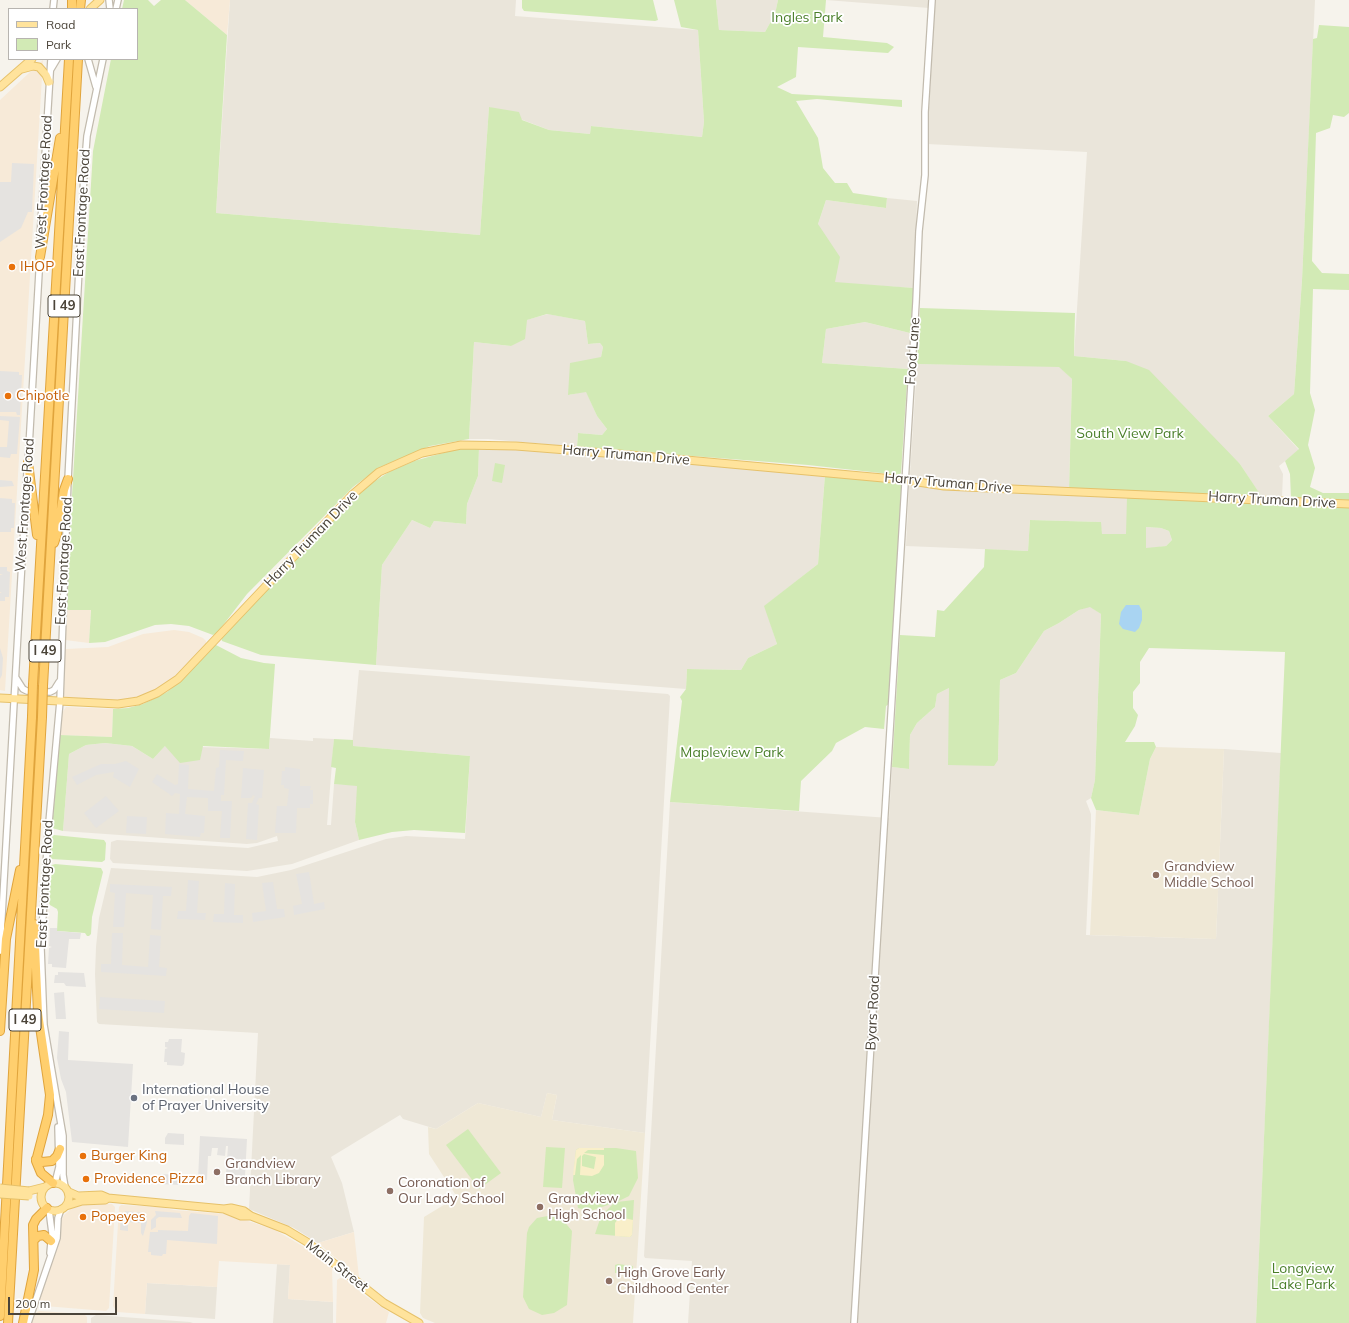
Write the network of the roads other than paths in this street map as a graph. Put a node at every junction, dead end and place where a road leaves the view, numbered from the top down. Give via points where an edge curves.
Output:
1 (100, 0) edge
2 (932, 0) edge
3 (91, 8) edge
4 (31, 60) edge
5 (50, 60) edge
6 (56, 60) edge
7 (69, 60) edge
8 (78, 60) edge
9 (88, 60) edge
10 (103, 60) edge
11 (20, 70) junction
12 (50, 73) junction
13 (50, 82) junction
14 (0, 87) edge
15 (97, 90) junction
16 (66, 110) junction
17 (40, 257) junction
18 (28, 462) junction
19 (68, 479) junction
20 (905, 480) junction
21 (1349, 504) edge
22 (51, 553) junction
23 (40, 558) junction
24 (16, 678) junction
25 (60, 680) junction
26 (0, 698) edge
27 (14, 699) junction
28 (60, 701) junction
29 (892, 702) joint
30 (26, 844) junction
31 (32, 892) junction
32 (0, 951) edge
33 (0, 1031) edge
34 (58, 1111) junction
35 (60, 1150) junction
36 (36, 1159) junction
37 (54, 1183) junction
38 (45, 1187) junction
39 (0, 1188) edge
40 (67, 1189) junction
41 (29, 1193) junction
42 (0, 1194) edge
43 (108, 1198) junction
44 (42, 1200) junction
45 (64, 1208) junction
46 (48, 1209) junction
47 (34, 1240) junction
48 (51, 1241) junction
49 (48, 1263) junction
50 (0, 1316) edge
51 (8, 1323) edge
52 (23, 1323) edge
53 (28, 1323) edge
54 (419, 1323) edge
55 (854, 1323) edge

1 - 3 main road
2 - 20 street, Food Lane via 925,112 925,175 919,231
4 - 11 main road
5 - 12 street, West Frontage Road
6 - 12 street
7 - 16 highway, I 49
8 - 22 highway, I 49
9 - 15 street
10 - 15 street, East Frontage Road
11 - 13 main road via 33,66 39,68
11 - 14 main road
12 - 13 street, West Frontage Road
13 - 17 street, West Frontage Road
15 - 19 street, East Frontage Road via 87,136 84,169
16 - 17 highway
16 - 23 highway, I 49
17 - 18 street, West Frontage Road
18 - 23 highway
18 - 24 street, West Frontage Road
19 - 22 highway
19 - 25 street, East Frontage Road
20 - 21 main road, Harry Truman Drive via 944,486
20 - 28 main road, Harry Truman Drive via 516,446 461,445 422,453 379,472 352,494 178,679 166,688 148,698 128,703
20 - 29 street, Food Lane
22 - 31 highway, I 49, bridge
23 - 30 highway, I 49, bridge
24 - 25 street via 27,691 50,692
24 - 27 street, West Frontage Road
25 - 28 street, East Frontage Road
26 - 27 main road, Harry Truman Drive
27 - 28 main road, Harry Truman Drive
27 - 32 street, West Frontage Road
28 - 34 street, East Frontage Road via 48,833 41,960 44,1025
29 - 55 street, Byars Road
30 - 33 highway via 22,851 8,924
30 - 50 highway, I 49
31 - 36 highway via 37,999 50,1095 48,1116
31 - 51 highway, I 49
34 - 35 street, East Frontage Road
34 - 40 street, East Frontage Road via 63,1136 63,1175
35 - 36 highway via 52,1160 42,1162
35 - 37 street, East Frontage Road via 59,1172
36 - 37 highway via 41,1174
37 - 38 main road
37 - 40 main road
38 - 41 main road
38 - 44 main road via 41,1193
39 - 41 main road, bridge
40 - 43 main road, Main Street via 78,1196 101,1195
40 - 45 main road via 69,1199
41 - 42 main road, bridge
41 - 44 main road
43 - 45 main road, Main Street via 78,1202
43 - 54 main road, Main Street via 244,1211 307,1242 384,1302
44 - 46 main road
45 - 46 main road
45 - 49 street via 58,1218 58,1238
46 - 47 highway via 34,1222
46 - 48 street via 52,1225
47 - 48 highway via 44,1235
47 - 52 highway via 34,1270
48 - 49 street
49 - 53 street

